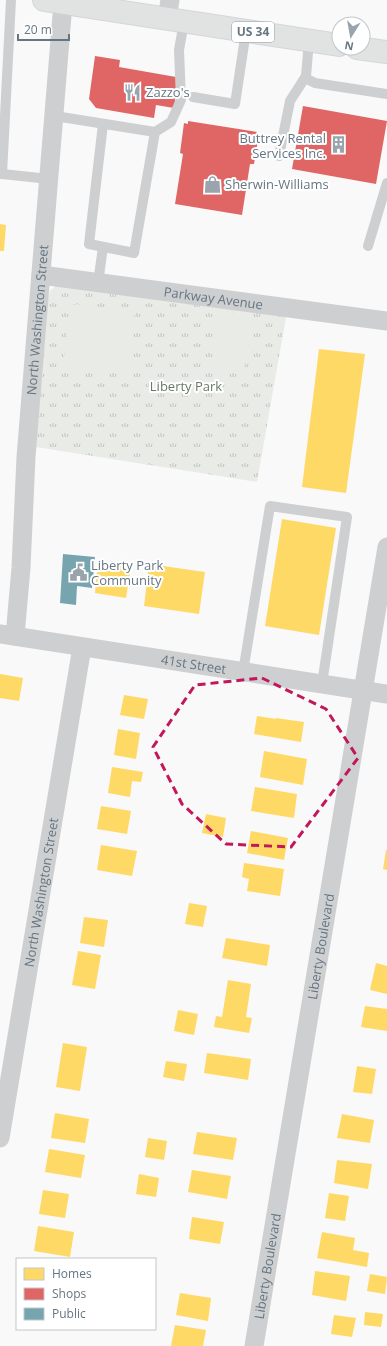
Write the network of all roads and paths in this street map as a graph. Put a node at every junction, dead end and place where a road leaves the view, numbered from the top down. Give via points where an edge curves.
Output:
1 (12, 0) edge
2 (54, 1) edge
3 (174, 14) edge
4 (246, 31) junction
5 (309, 41) junction
6 (331, 44) edge
7 (371, 50) edge
8 (387, 52) edge
9 (306, 76) junction
10 (387, 94) edge
11 (194, 97) dead end
12 (55, 116) junction
13 (103, 124) junction
14 (155, 132) junction
15 (279, 156) dead end
16 (1, 174) edge
17 (49, 179) junction
18 (387, 183) edge
19 (368, 246) dead end
20 (103, 247) junction
21 (41, 275) junction
22 (98, 283) junction
23 (387, 321) edge
24 (387, 547) edge
25 (8, 635) edge
26 (82, 647) junction
27 (243, 672) junction
28 (322, 684) junction
29 (363, 691) junction
30 (387, 694) edge
31 (0, 1138) edge
32 (254, 1346) edge

1 - 16 lane
2 - 3 main road, US 34
2 - 12 street, North Washington Street
3 - 4 main road, US 34
3 - 14 lane via 179,50 181,100 171,122
4 - 5 main road, US 34
4 - 11 lane via 235,104
5 - 6 main road, US 34
5 - 9 lane
7 - 8 main road
9 - 10 lane via 315,83
9 - 15 lane via 290,101
12 - 13 lane
12 - 17 street, North Washington Street
13 - 14 lane
13 - 20 lane via 89,244
14 - 20 lane via 134,253
16 - 17 lane
17 - 21 street, North Washington Street
18 - 19 lane
20 - 22 lane
21 - 22 street, Parkway Avenue
21 - 25 street, North Washington Street via 26,457 21,568
22 - 23 street, Parkway Avenue
24 - 29 street, Liberty Boulevard
25 - 26 street, 41st Street
26 - 27 street, 41st Street
26 - 31 street, North Washington Street
27 - 28 street, 41st Street
27 - 28 lane via 270,506 347,517
28 - 29 street, 41st Street
29 - 30 street, 41st Street
29 - 32 street, Liberty Boulevard

